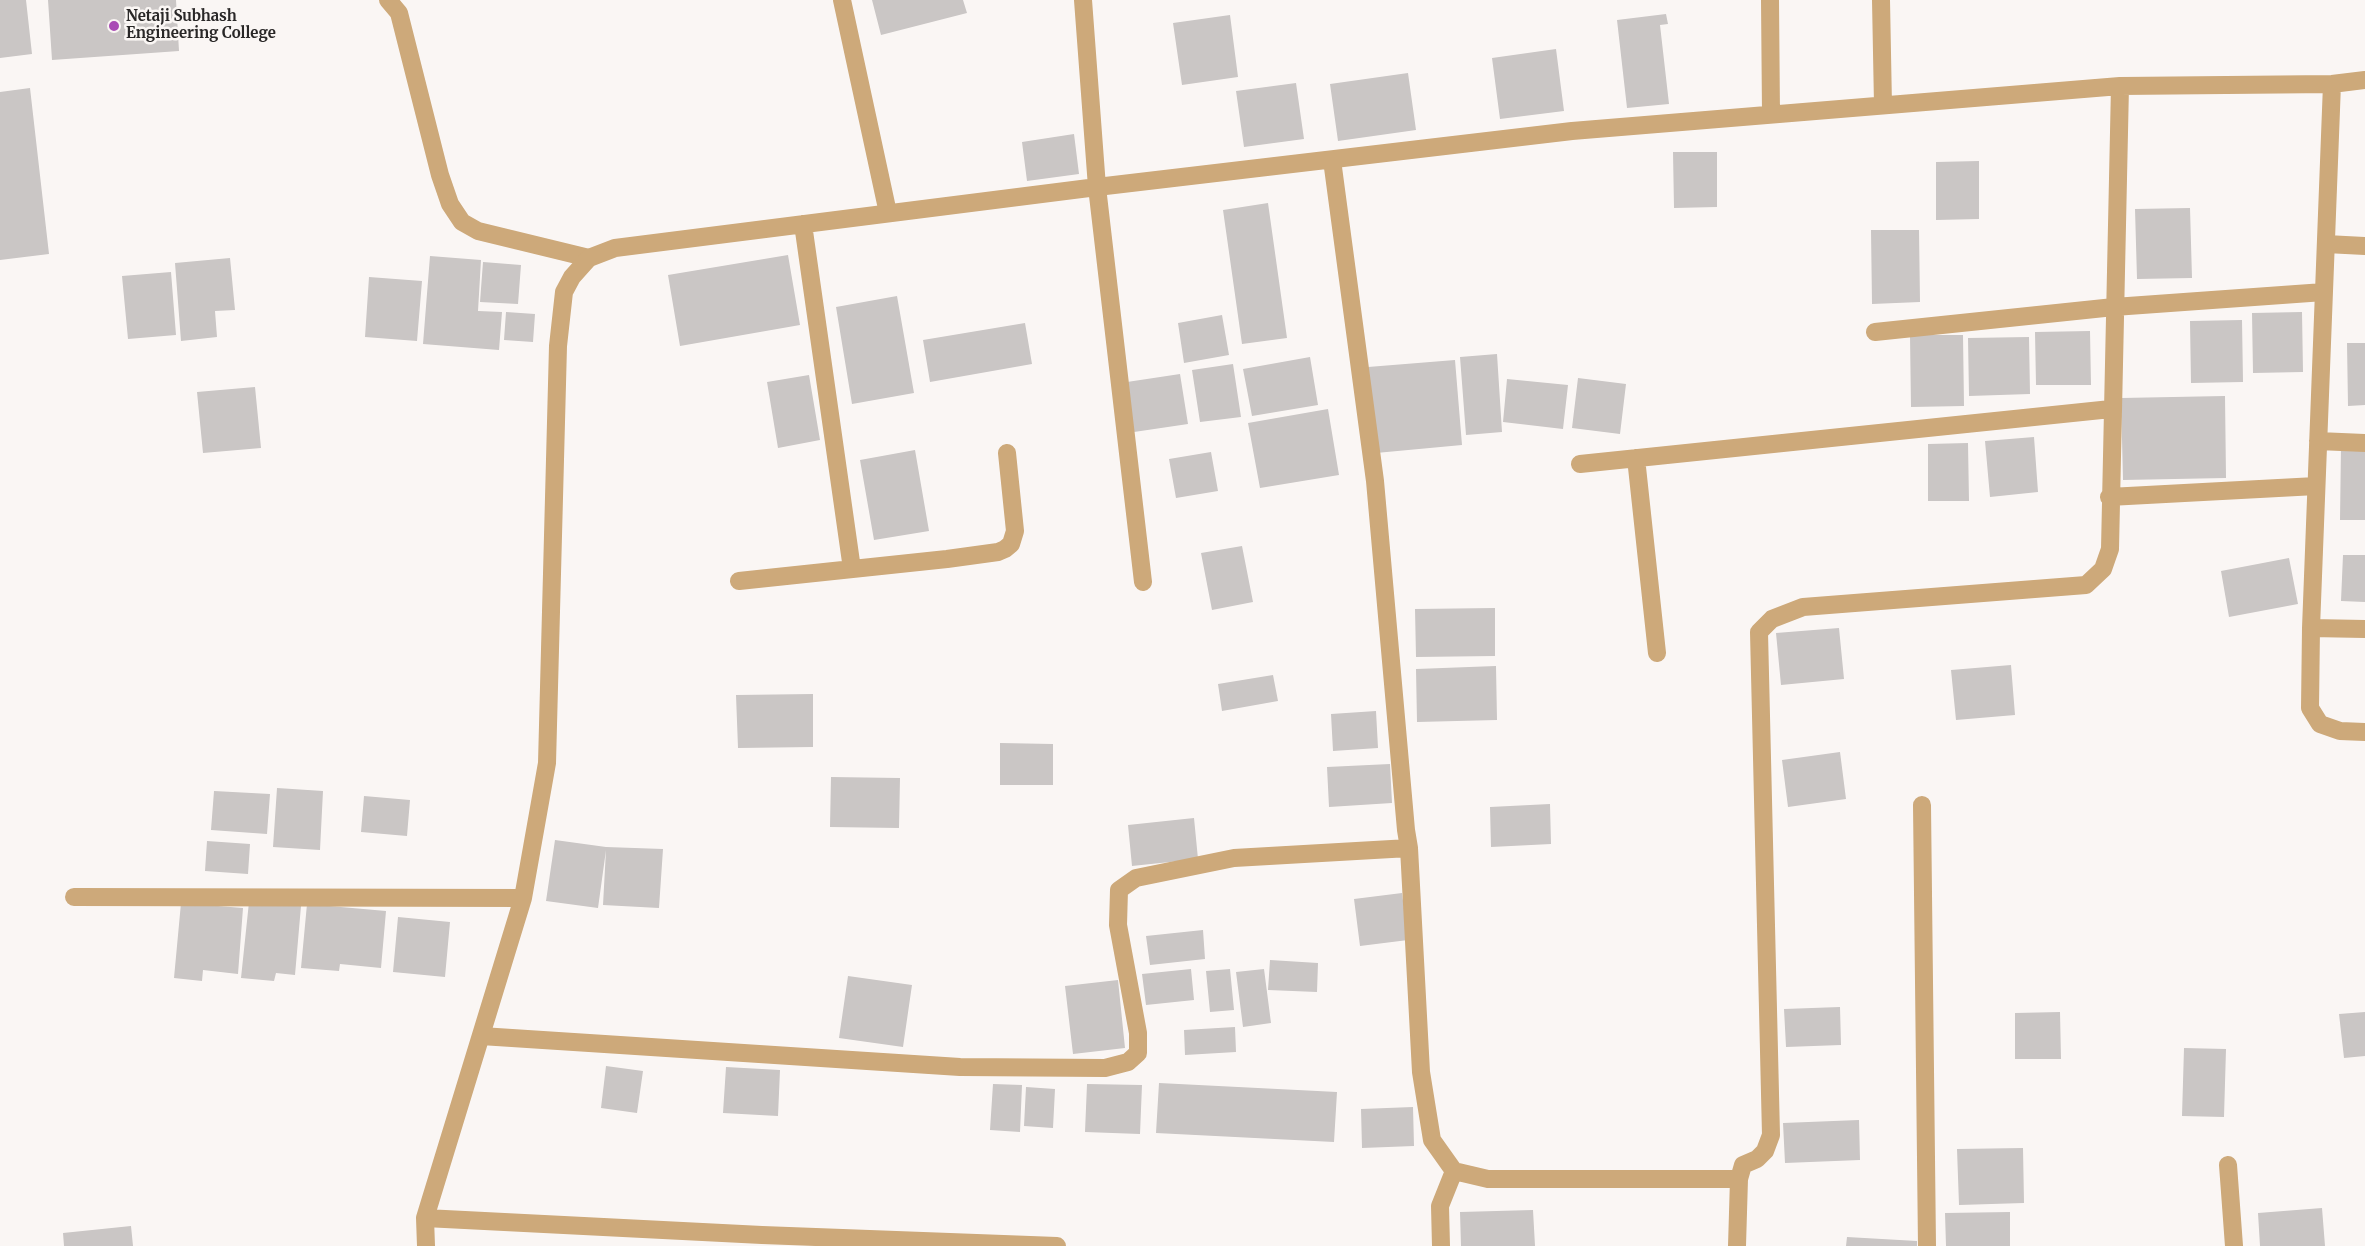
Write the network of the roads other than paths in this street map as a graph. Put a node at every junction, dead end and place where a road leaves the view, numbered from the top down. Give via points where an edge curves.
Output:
1 (388, 0) edge
2 (842, 0) edge
3 (1083, 0) edge
4 (1770, 0) edge
5 (1881, 0) edge
6 (2365, 80) edge
7 (2332, 84) junction
8 (2120, 86) junction
9 (1883, 105) junction
10 (1771, 114) junction
11 (1332, 160) junction
12 (1097, 187) junction
13 (888, 213) junction
14 (803, 224) junction
15 (2326, 244) junction
16 (2365, 246) edge
17 (589, 258) junction
18 (2324, 292) junction
19 (2114, 307) junction
20 (1875, 332) dead end
21 (2111, 409) junction
22 (2318, 441) junction
23 (2365, 443) edge
24 (1007, 453) dead end
25 (1636, 458) junction
26 (1580, 464) dead end
27 (2316, 486) junction
28 (2109, 497) junction
29 (852, 569) junction
30 (739, 581) dead end
31 (1143, 582) dead end
32 (2311, 628) junction
33 (2365, 629) edge
34 (1657, 653) dead end
35 (2365, 732) edge
36 (1922, 805) dead end
37 (1409, 848) junction
38 (74, 897) dead end
39 (523, 898) junction
40 (481, 1036) junction
41 (2228, 1165) dead end
42 (1454, 1171) junction
43 (1739, 1179) junction
44 (425, 1218) junction
45 (762, 1241) edge
46 (426, 1246) edge
47 (1057, 1246) edge
48 (1441, 1246) edge
49 (1737, 1246) edge
50 (1927, 1246) edge
51 (2234, 1246) edge

1 - 17 street via 399,13 443,185 462,222 478,231
2 - 13 street
3 - 12 street
4 - 10 street
5 - 9 street
6 - 7 street
7 - 8 street
7 - 15 street
8 - 9 street
8 - 19 street
9 - 10 street
10 - 11 street via 1572,130
11 - 12 street
11 - 37 street via 1375,481
12 - 13 street
12 - 31 street
13 - 14 street
14 - 17 street via 615,248
14 - 29 street
15 - 16 street
15 - 18 street
17 - 39 street via 564,292 558,346 548,763
18 - 19 street
18 - 22 street
19 - 20 street
19 - 21 street
21 - 25 street
21 - 28 street
22 - 23 street
22 - 27 street
24 - 29 street via 1015,531 1005,549
25 - 26 street
25 - 34 street
27 - 28 street
27 - 32 street
28 - 43 street via 2110,549 2103,569 2086,585 1803,607 1772,619 1759,632 1771,1135 1757,1159 1743,1165
29 - 30 street
32 - 33 street
32 - 35 street via 2310,708 2320,723 2340,731
36 - 50 street
37 - 40 street via 1234,858 1136,878 1119,890 1118,925 1138,1033 1138,1053 1128,1062 1105,1068 960,1067
37 - 42 street via 1421,1072 1432,1140
38 - 39 street
39 - 40 street
40 - 44 street
41 - 51 street
42 - 43 street via 1488,1179
42 - 48 street via 1440,1206
43 - 49 street
44 - 45 street
44 - 46 street
45 - 47 street

